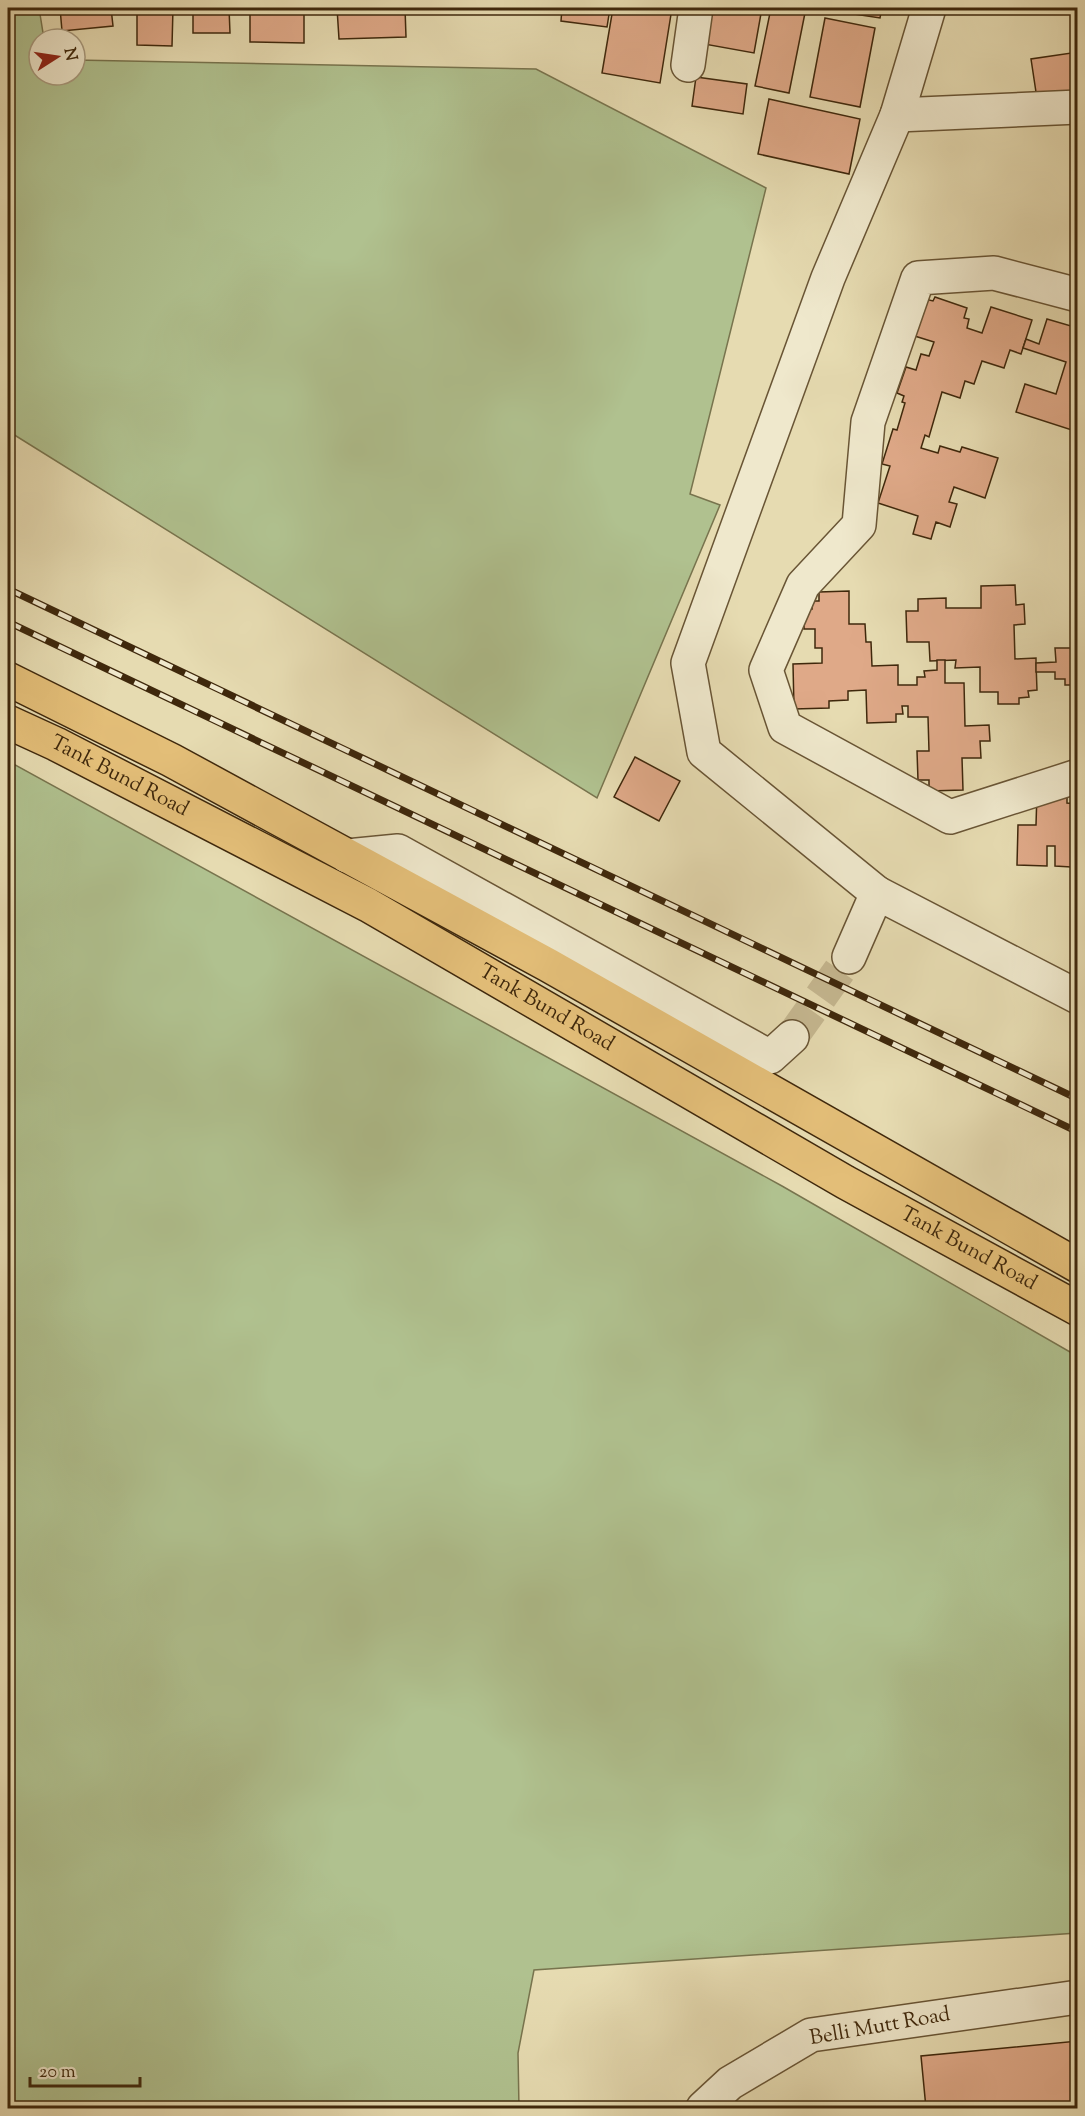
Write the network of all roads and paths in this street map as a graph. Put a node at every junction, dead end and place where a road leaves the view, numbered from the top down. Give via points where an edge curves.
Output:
1 (696, 8) edge
2 (929, 8) edge
3 (688, 65) dead end
4 (1077, 107) edge
5 (897, 115) junction
6 (1077, 295) edge
7 (8, 679) edge
8 (8, 722) edge
9 (1077, 776) edge
10 (347, 856) junction
11 (877, 894) junction
12 (849, 957) tunnel mouth
13 (1077, 997) edge
14 (792, 1037) tunnel mouth
15 (1077, 1266) edge
16 (1077, 1309) edge
17 (1077, 1997) edge
18 (703, 2109) edge

1 - 3 street
2 - 5 street
4 - 5 street
5 - 11 street via 828,278 688,663 704,752
6 - 9 street via 994,273 918,278 868,422 859,525 803,585 766,670 784,727 950,817
7 - 10 main road, Tank Bund Road via 171,760
8 - 16 main road, Tank Bund Road via 368,905 845,1182
10 - 14 street via 398,851 770,1057
10 - 15 main road, Tank Bund Road via 548,965
11 - 12 street
11 - 13 street
17 - 18 street, Belli Mutt Road via 811,2035 730,2083

